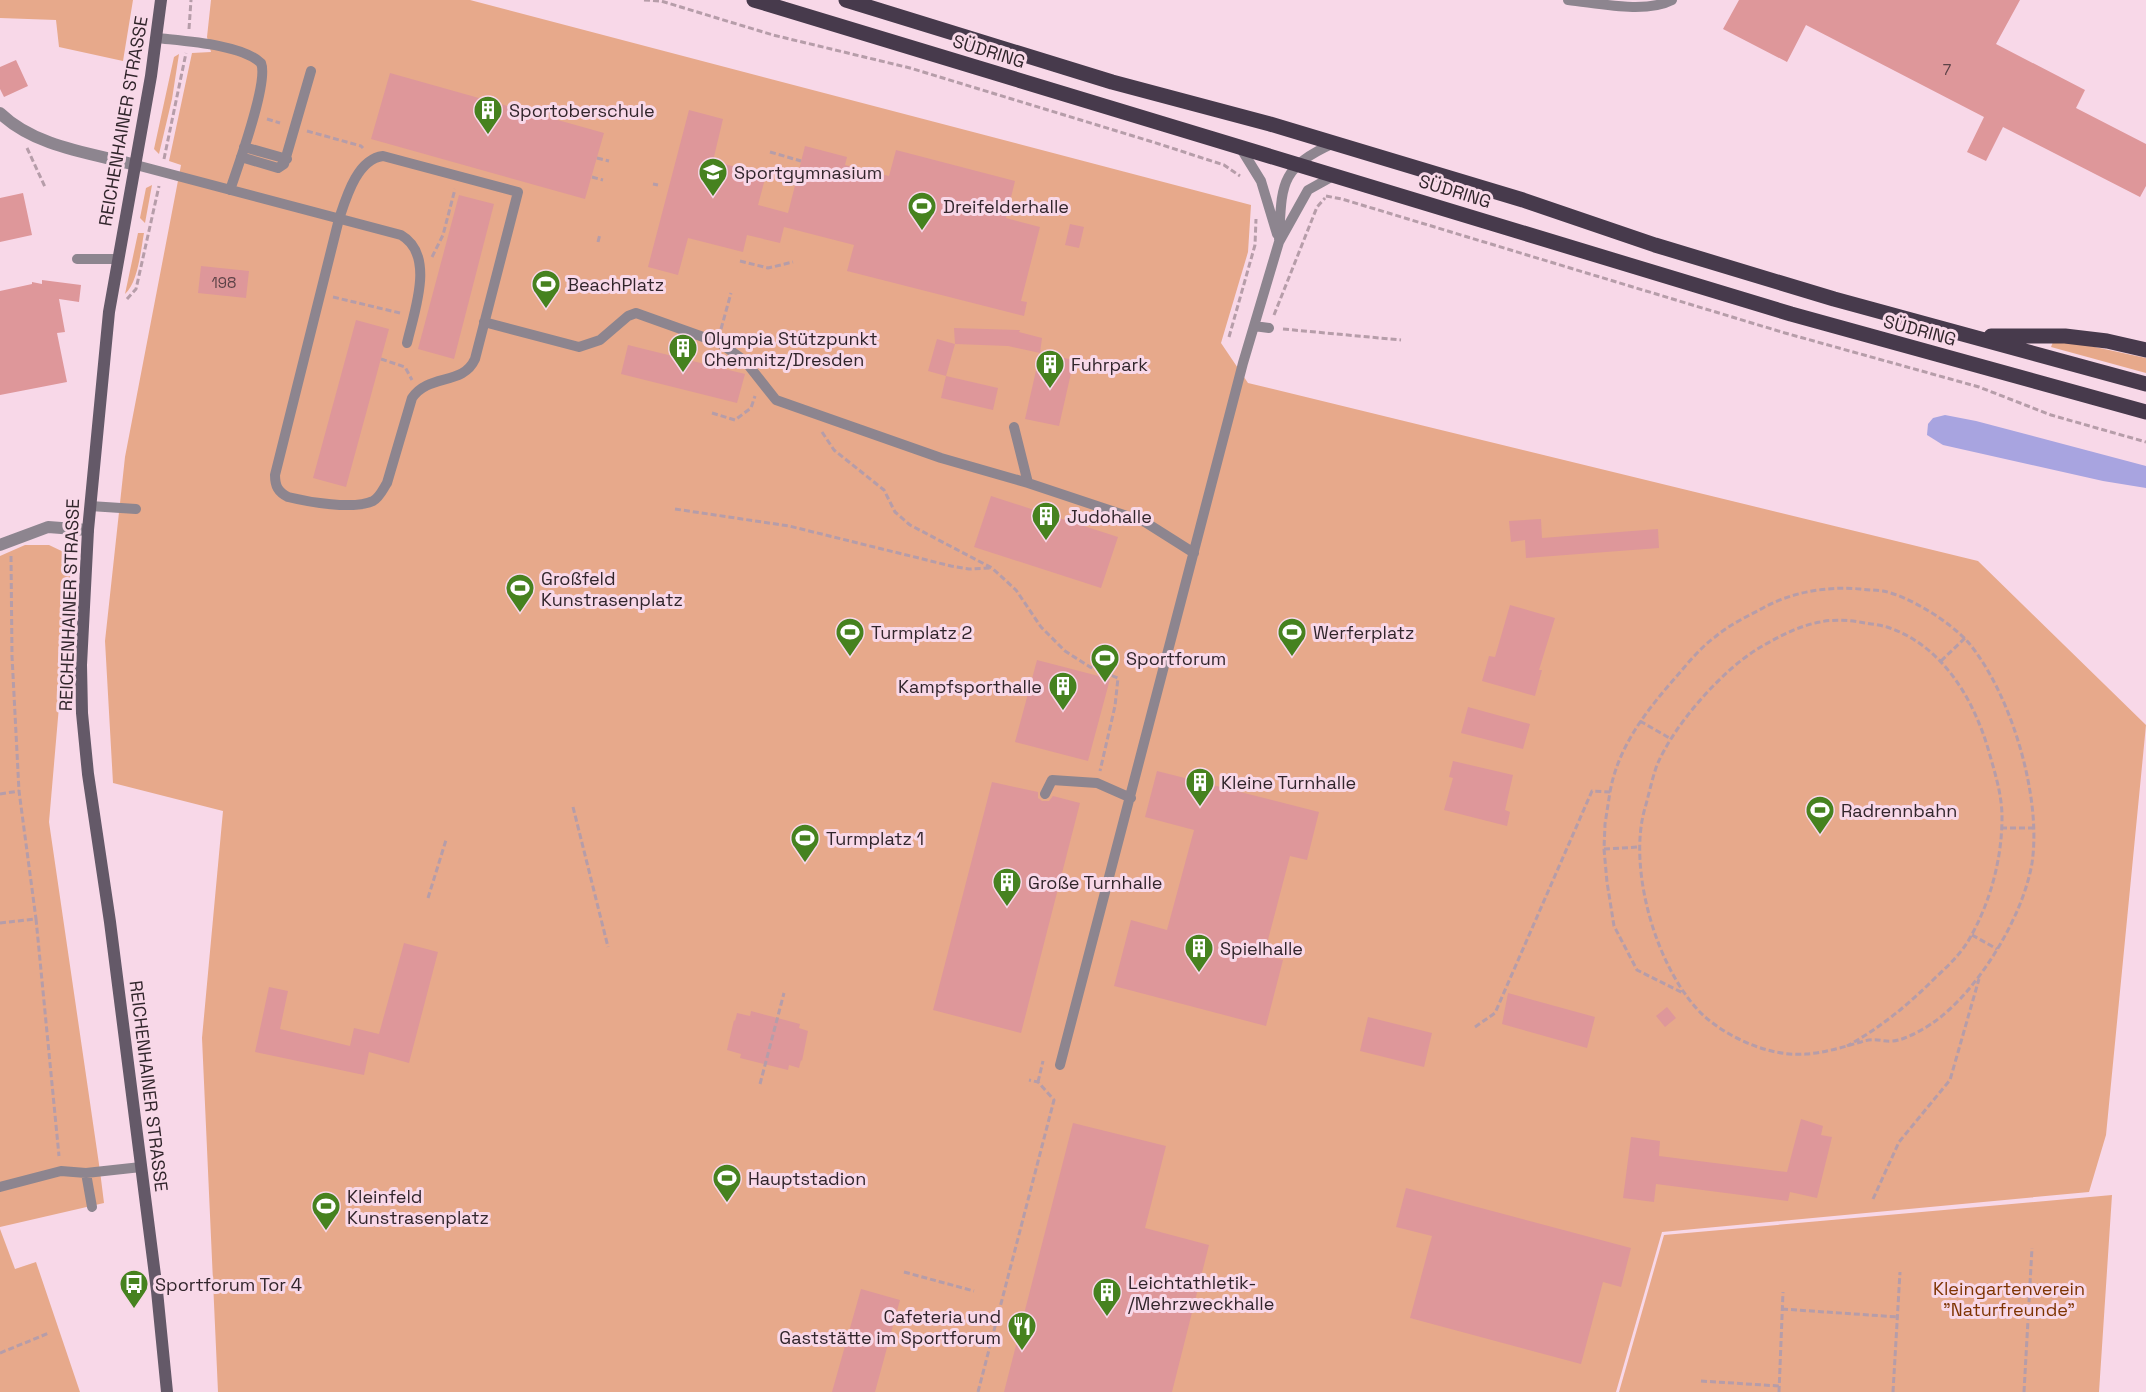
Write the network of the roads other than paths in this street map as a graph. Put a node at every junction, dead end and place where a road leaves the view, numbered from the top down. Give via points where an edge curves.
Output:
1 (161, 0) edge
2 (754, 0) edge
3 (846, 0) edge
4 (1568, 0) edge
5 (1672, 0) edge
6 (157, 38) junction
7 (311, 71) dead end
8 (0, 114) edge
9 (1334, 143) junction
10 (1240, 146) junction
11 (242, 152) junction
12 (1297, 164) junction
13 (136, 165) junction
14 (1335, 175) junction
15 (230, 190) junction
16 (339, 219) junction
17 (1279, 242) junction
18 (77, 259) dead end
19 (117, 259) junction
20 (484, 322) junction
21 (1254, 326) junction
22 (1269, 328) road end
23 (1969, 336) junction
24 (407, 343) dead end
25 (2146, 350) edge
26 (2146, 384) edge
27 (2146, 412) edge
28 (1014, 427) dead end
29 (1028, 483) junction
30 (90, 506) junction
31 (136, 509) dead end
32 (88, 530) junction
33 (5, 543) edge
34 (1194, 553) junction
35 (1046, 794) dead end
36 (1131, 798) junction
37 (1060, 1065) dead end
38 (141, 1167) junction
39 (86, 1173) junction
40 (0, 1187) edge
41 (92, 1207) dead end
42 (167, 1392) edge

1 - 6 main road, REICHENHAINER STRASSE
2 - 10 main road, SÜDRING
3 - 9 main road, SÜDRING via 1112,82
4 - 5 lane via 1647,7
6 - 11 lane via 215,46 256,58 263,67
6 - 13 main road, REICHENHAINER STRASSE
7 - 11 lane via 282,166 278,168
8 - 13 street via 50,143
9 - 12 lane
9 - 23 main road, SÜDRING via 1768,280
10 - 12 main road, SÜDRING
10 - 17 lane via 1261,181
11 - 15 lane
12 - 14 main road, SÜDRING
12 - 17 lane via 1284,182
13 - 15 lane
13 - 19 main road, REICHENHAINER STRASSE
14 - 17 lane via 1308,190
14 - 27 main road, SÜDRING via 1791,314
15 - 16 lane
16 - 20 lane via 348,192 372,159 389,157 519,192
16 - 20 lane via 275,475 281,493 352,505 374,500 387,483 412,398 426,384 466,372 475,359
16 - 24 lane via 401,235 413,245 422,278
17 - 21 lane
18 - 19 lane
19 - 30 main road, REICHENHAINER STRASSE
20 - 29 lane via 579,347 600,340 636,313 720,343 745,361 776,400 941,458
21 - 22 lane
21 - 34 lane
23 - 25 main road via 2065,336
23 - 26 main road, SÜDRING
28 - 29 lane
29 - 34 lane via 1145,522
30 - 31 lane
30 - 32 main road, REICHENHAINER STRASSE
32 - 33 street via 48,527
32 - 38 main road, REICHENHAINER STRASSE via 82,712
34 - 36 lane
35 - 36 lane via 1052,780 1097,783
36 - 37 lane
38 - 39 lane
38 - 42 main road, REICHENHAINER STRASSE
39 - 40 lane via 61,1171
39 - 41 lane

